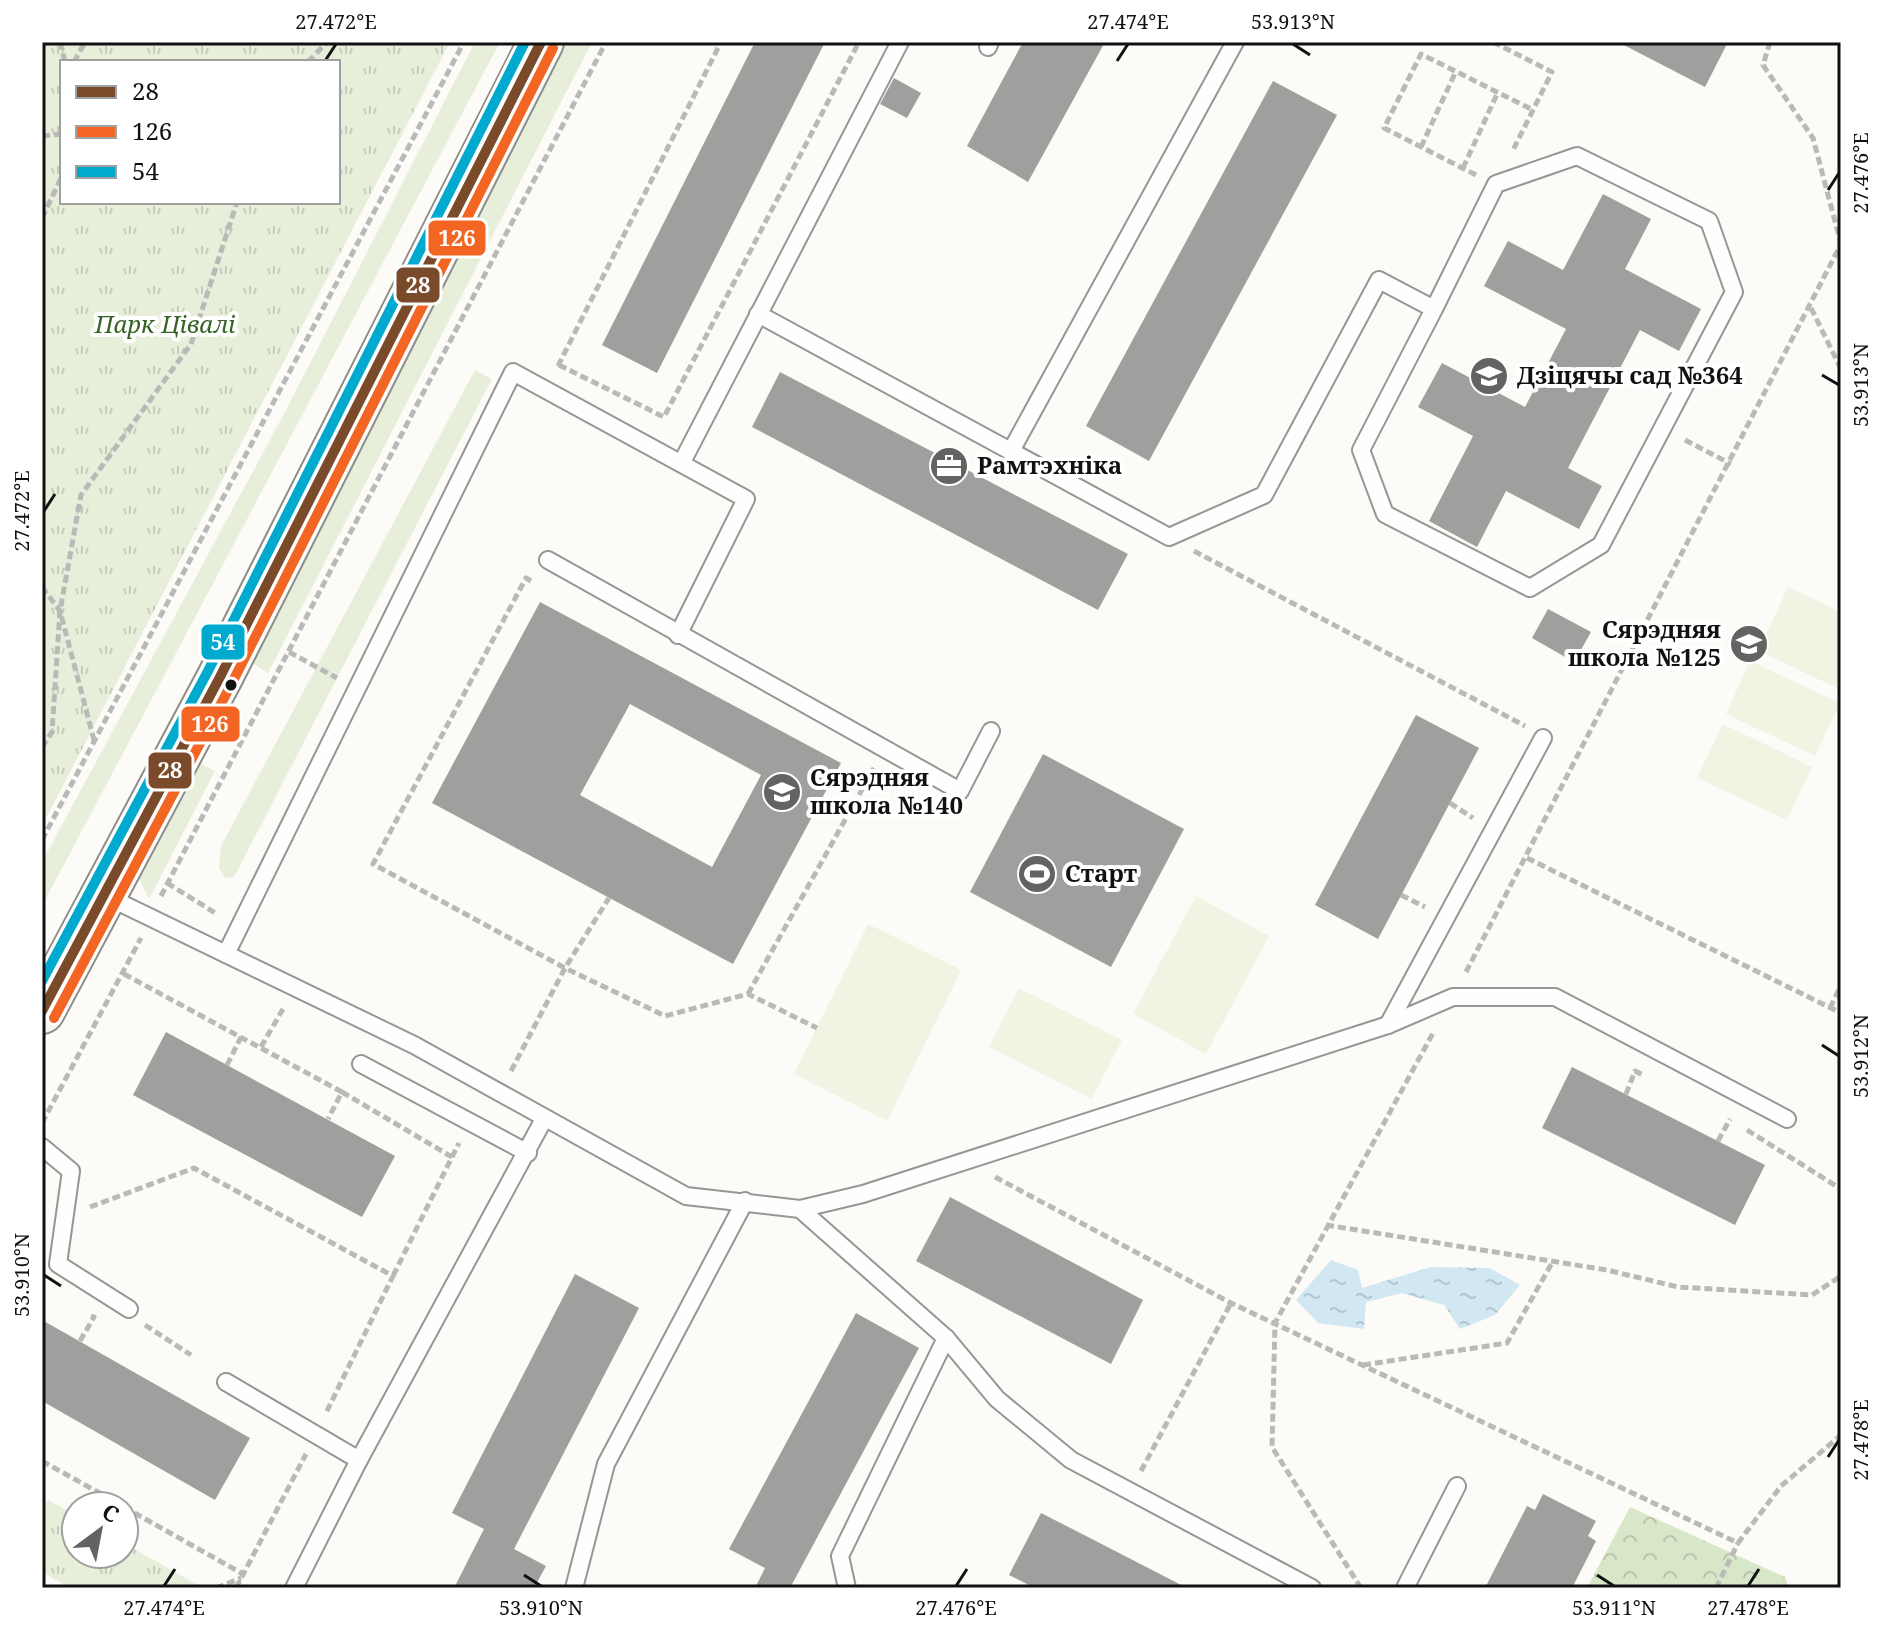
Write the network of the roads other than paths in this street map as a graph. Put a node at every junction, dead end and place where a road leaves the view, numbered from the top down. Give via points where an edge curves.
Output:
1 (541, 42) edge
2 (900, 42) edge
3 (1235, 42) edge
4 (1434, 309) junction
5 (758, 314) junction
6 (1011, 451) junction
7 (682, 462) junction
8 (548, 560) dead end
9 (678, 635) junction
10 (991, 731) dead end
11 (1543, 738) dead end
12 (104, 895) junction
13 (226, 954) junction
14 (42, 1011) edge
15 (1388, 1025) junction
16 (361, 1064) dead end
17 (544, 1119) junction
18 (1787, 1119) dead end
19 (42, 1147) edge
20 (528, 1153) junction
21 (745, 1201) junction
22 (800, 1209) junction
23 (129, 1309) dead end
24 (946, 1338) junction
25 (226, 1382) dead end
26 (359, 1460) junction
27 (1457, 1486) dead end
28 (294, 1588) edge
29 (574, 1588) edge
30 (847, 1588) edge
31 (1312, 1588) edge
32 (1405, 1588) edge

1 - 12 main road
2 - 5 lane
3 - 6 lane
4 - 4 lane via 1496,184 1577,156 1709,221 1734,292 1601,545 1530,588 1385,514 1361,450
4 - 6 lane via 1379,280 1264,495 1169,537
5 - 6 lane
5 - 7 lane
7 - 9 lane via 746,499
7 - 13 lane via 513,372
8 - 9 lane
9 - 10 lane via 960,791
11 - 15 lane
12 - 13 lane
12 - 14 main road
13 - 17 lane via 414,1045
15 - 18 lane via 1453,997 1555,997
15 - 22 lane via 863,1194
16 - 20 lane
17 - 20 lane
17 - 21 lane via 686,1196
19 - 23 lane via 71,1171 58,1264
20 - 26 lane
21 - 22 lane
21 - 29 lane via 606,1464
22 - 24 lane
24 - 30 lane via 840,1556
24 - 31 lane via 1007,1408 1071,1460
25 - 26 lane
26 - 28 lane
27 - 32 lane

